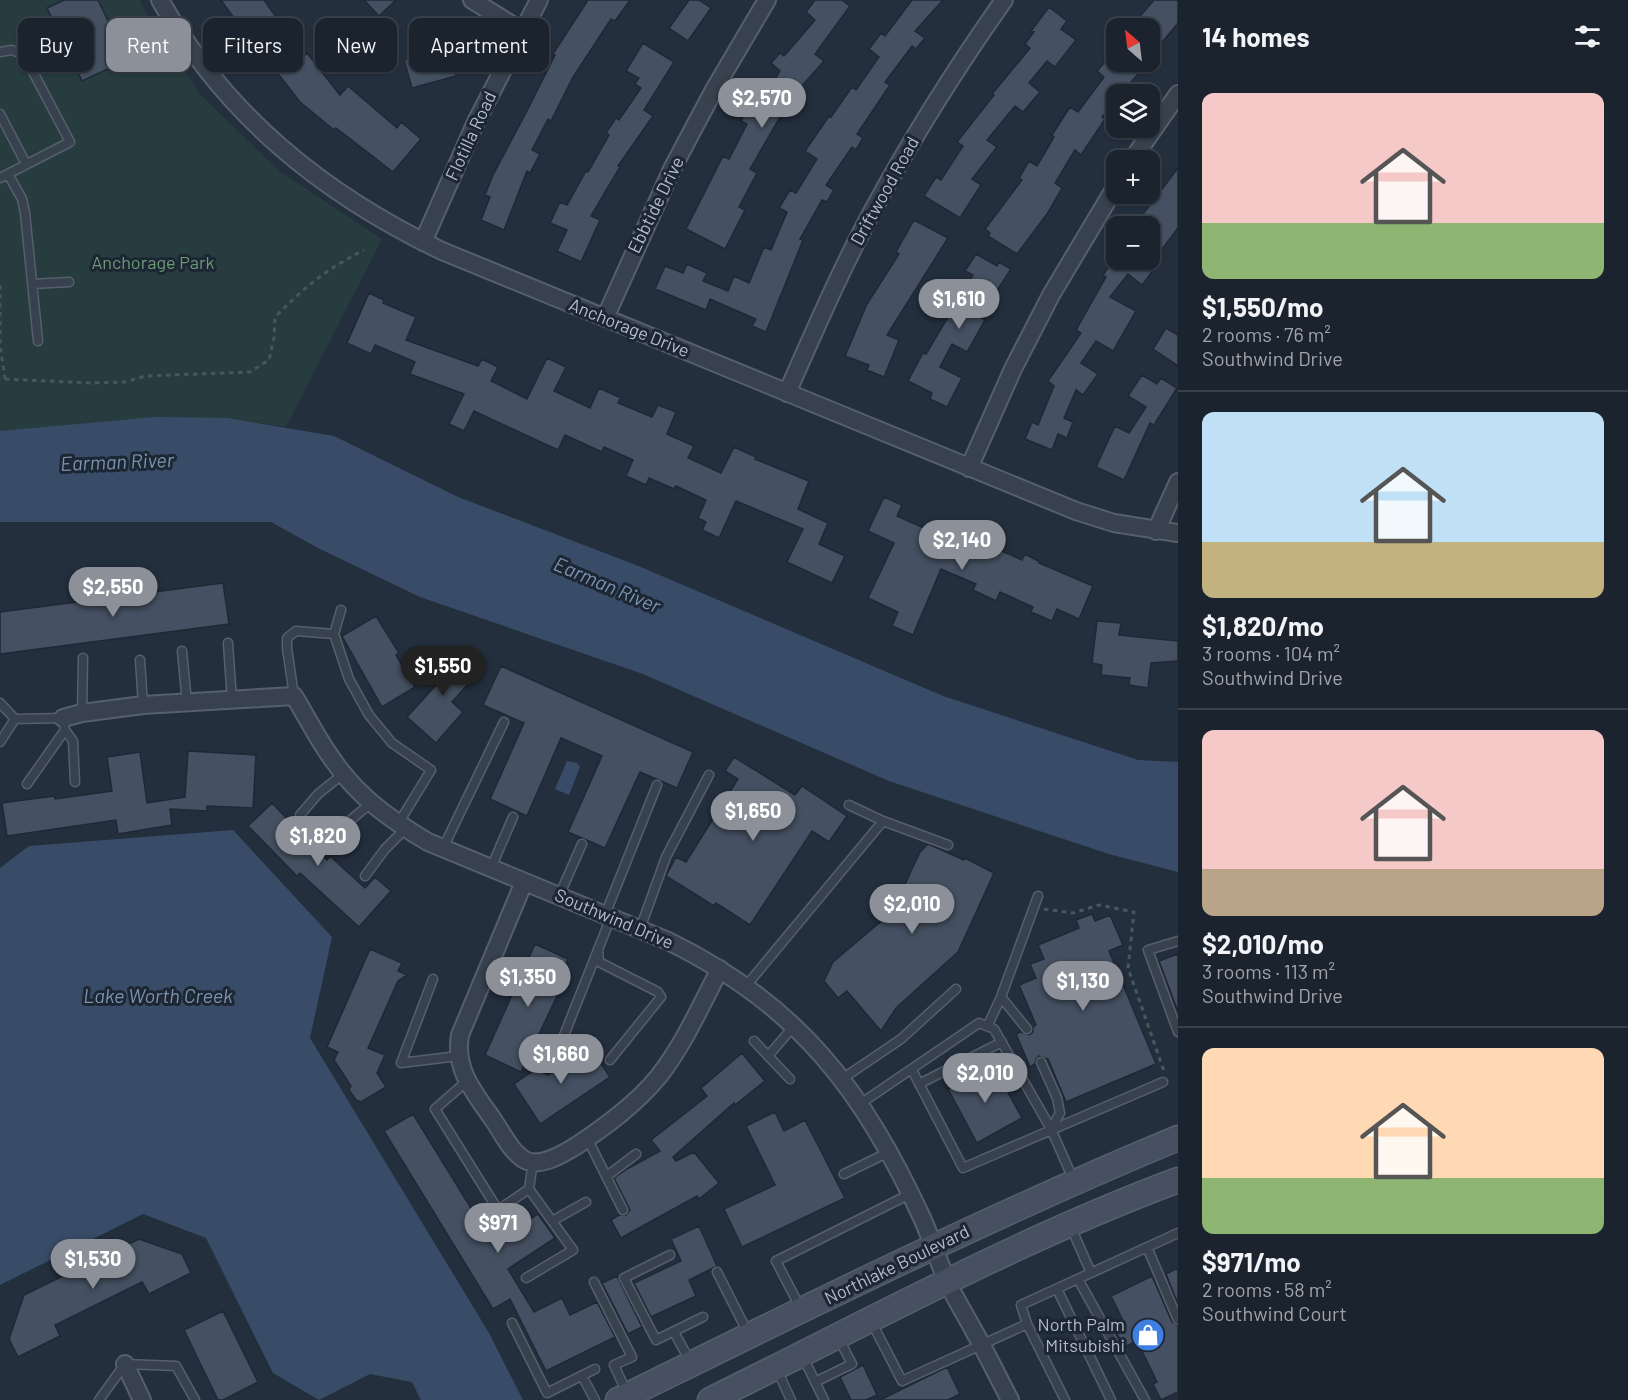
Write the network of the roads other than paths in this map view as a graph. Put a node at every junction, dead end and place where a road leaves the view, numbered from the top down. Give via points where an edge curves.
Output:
1 (160, 0) edge
2 (472, 0) edge
3 (539, 0) edge
4 (767, 0) edge
5 (1004, 0) edge
6 (501, 18) edge
7 (529, 18) edge
8 (0, 52) edge
9 (501, 72) edge
10 (1178, 94) edge
11 (0, 114) edge
12 (1139, 150) edge
13 (26, 165) junction
14 (4, 176) edge
15 (1106, 203) edge
16 (423, 242) junction
17 (69, 282) dead end
18 (32, 284) junction
19 (605, 318) junction
20 (38, 341) dead end
21 (787, 393) junction
22 (969, 468) junction
23 (1178, 482) edge
24 (1156, 531) junction
25 (1178, 533) edge
26 (341, 610) dead end
27 (334, 634) junction
28 (228, 643) dead end
29 (182, 651) dead end
30 (83, 658) dead end
31 (140, 660) dead end
32 (294, 696) junction
33 (232, 701) junction
34 (0, 703) edge
35 (187, 703) junction
36 (143, 705) junction
37 (82, 713) junction
38 (15, 719) junction
39 (504, 722) dead end
40 (64, 724) junction
41 (0, 742) edge
42 (343, 774) junction
43 (709, 775) dead end
44 (75, 783) dead end
45 (27, 784) dead end
46 (657, 785) dead end
47 (371, 803) junction
48 (849, 805) dead end
49 (300, 815) dead end
50 (513, 817) dead end
51 (883, 821) junction
52 (402, 827) junction
53 (330, 843) dead end
54 (582, 844) dead end
55 (948, 845) dead end
56 (443, 848) junction
57 (491, 868) junction
58 (365, 876) dead end
59 (524, 882) junction
60 (559, 896) junction
61 (1038, 896) dead end
62 (608, 916) junction
63 (640, 929) junction
64 (1178, 941) edge
65 (598, 949) junction
66 (720, 969) junction
67 (433, 980) dead end
68 (746, 986) junction
69 (956, 988) dead end
70 (1001, 998) junction
71 (988, 1025) junction
72 (794, 1026) junction
73 (1027, 1029) dead end
74 (1178, 1032) edge
75 (753, 1041) dead end
76 (1002, 1041) junction
77 (458, 1056) junction
78 (768, 1056) junction
79 (555, 1058) dead end
80 (610, 1060) dead end
81 (1041, 1062) dead end
82 (912, 1070) junction
83 (790, 1078) dead end
84 (842, 1079) junction
85 (467, 1081) junction
86 (1163, 1082) dead end
87 (919, 1084) junction
88 (860, 1104) junction
89 (1051, 1129) junction
90 (587, 1138) junction
91 (1178, 1138) edge
92 (889, 1152) junction
93 (636, 1154) dead end
94 (532, 1161) junction
95 (844, 1174) dead end
96 (607, 1176) junction
97 (1178, 1180) edge
98 (1074, 1181) junction
99 (529, 1189) junction
100 (910, 1194) junction
101 (586, 1202) dead end
102 (623, 1209) dead end
103 (552, 1221) junction
104 (1070, 1224) junction
105 (1178, 1233) edge
106 (933, 1247) junction
107 (1147, 1248) junction
108 (670, 1256) dead end
109 (717, 1272) dead end
110 (1091, 1273) junction
111 (526, 1278) dead end
112 (1078, 1279) junction
113 (948, 1281) junction
114 (594, 1282) dead end
115 (1057, 1289) junction
116 (802, 1311) junction
117 (704, 1317) dead end
118 (871, 1320) junction
119 (1178, 1320) edge
120 (512, 1323) dead end
121 (1027, 1324) junction
122 (674, 1332) junction
123 (750, 1336) junction
124 (838, 1337) junction
125 (981, 1344) junction
126 (802, 1355) junction
127 (125, 1364) junction
128 (691, 1365) junction
129 (776, 1368) junction
130 (595, 1370) dead end
131 (582, 1376) junction
132 (815, 1382) junction
133 (719, 1398) edge
134 (621, 1399) edge
135 (99, 1400) edge
136 (142, 1400) edge
137 (195, 1400) edge
138 (595, 1400) edge
139 (791, 1400) edge
140 (824, 1400) edge
141 (1010, 1400) edge
142 (1065, 1400) edge
143 (1111, 1400) edge
144 (1145, 1400) edge

1 - 16 street, Anchorage Drive via 197,58 261,130 336,192
2 - 6 street
3 - 7 street, Flotilla Road
4 - 19 street, Ebbtide Drive via 672,169
5 - 21 street, Driftwood Road via 961,61 872,212
8 - 13 lane via 12,50 24,55 70,142
9 - 16 street, Flotilla Road
10 - 12 street
11 - 13 lane
13 - 14 lane
14 - 18 lane via 22,199
15 - 22 street via 1051,294
16 - 19 street, Anchorage Drive
17 - 18 lane
18 - 20 lane
19 - 21 street, Anchorage Drive
21 - 22 street, Anchorage Drive
22 - 24 street, Anchorage Drive via 1114,524
23 - 24 street
24 - 25 street, Anchorage Drive
26 - 27 lane
27 - 32 lane via 296,631 288,638
27 - 52 lane via 349,679 369,715 392,743 431,770
28 - 33 lane
29 - 35 lane
30 - 37 lane
31 - 36 lane
32 - 33 street
32 - 42 street, Southwind Drive
33 - 35 street
34 - 38 lane
35 - 36 street
36 - 37 street
37 - 40 street
38 - 40 lane
38 - 41 lane
39 - 56 lane
40 - 44 lane via 73,741
40 - 45 lane
42 - 47 street, Southwind Drive
42 - 49 lane
43 - 63 lane via 666,857
46 - 62 lane
47 - 52 street, Southwind Drive
47 - 53 lane
48 - 51 lane
50 - 57 lane
51 - 55 lane
51 - 68 lane
52 - 56 street, Southwind Drive
52 - 58 lane
54 - 60 lane
56 - 57 street, Southwind Drive
57 - 59 street, Southwind Drive
59 - 60 street, Southwind Drive
59 - 77 street via 460,1035
60 - 62 street, Southwind Drive
61 - 70 lane
62 - 63 street, Southwind Drive
62 - 65 lane
63 - 66 street, Southwind Drive
64 - 74 lane via 1148,950
65 - 79 lane
65 - 80 lane via 599,962 661,997
66 - 68 street, Southwind Drive
66 - 90 street via 658,1077 606,1126
67 - 77 lane via 401,1063
68 - 72 street, Southwind Drive
69 - 84 lane via 901,1039
70 - 71 lane
70 - 73 lane
71 - 76 lane
71 - 82 lane via 979,1023
72 - 78 lane
72 - 84 street, Southwind Drive
75 - 78 lane
76 - 87 lane
76 - 89 lane
77 - 85 street
78 - 83 lane
81 - 89 lane via 1060,1113
82 - 87 lane
82 - 88 lane
84 - 88 street, Southwind Drive
85 - 94 street via 515,1152
85 - 99 lane via 435,1109 498,1210
86 - 89 lane
87 - 89 lane via 963,1168
88 - 92 street, Southwind Drive
89 - 98 lane
90 - 94 street via 567,1152
90 - 96 lane
91 - 98 main road, Northlake Boulevard
92 - 95 lane
92 - 100 street, Southwind Drive
93 - 96 lane
94 - 99 lane
96 - 102 lane
97 - 104 main road, Northlake Boulevard
98 - 106 main road, Northlake Boulevard
99 - 103 lane
100 - 106 street, Southwind Drive
100 - 116 lane via 776,1261
101 - 103 lane
103 - 111 lane via 573,1250
104 - 110 lane
104 - 113 main road, Northlake Boulevard
105 - 107 lane
106 - 113 street, Southwind Drive
106 - 116 main road, Northlake Boulevard
107 - 110 lane
107 - 119 lane
108 - 122 lane via 624,1278 656,1340
109 - 123 lane
110 - 112 lane
112 - 115 lane
112 - 144 lane
113 - 118 main road, Northlake Boulevard
113 - 125 street, Southwind Drive
114 - 134 lane via 632,1357 614,1365
115 - 121 lane via 1021,1305
115 - 143 lane
116 - 123 main road, Northlake Boulevard
117 - 122 lane
118 - 124 main road, Northlake Boulevard
118 - 125 lane via 902,1381
120 - 131 lane via 547,1393
121 - 125 lane
121 - 142 lane
122 - 128 lane
123 - 128 main road, Northlake Boulevard
124 - 126 main road, Northlake Boulevard
124 - 132 lane via 852,1364
125 - 141 street, Southwind Drive
126 - 129 main road, Northlake Boulevard
126 - 132 lane
127 - 135 lane
127 - 136 street
127 - 137 lane via 176,1366
128 - 134 main road, Northlake Boulevard
129 - 133 main road, Northlake Boulevard
129 - 139 lane
130 - 131 lane
131 - 138 lane
132 - 140 lane

